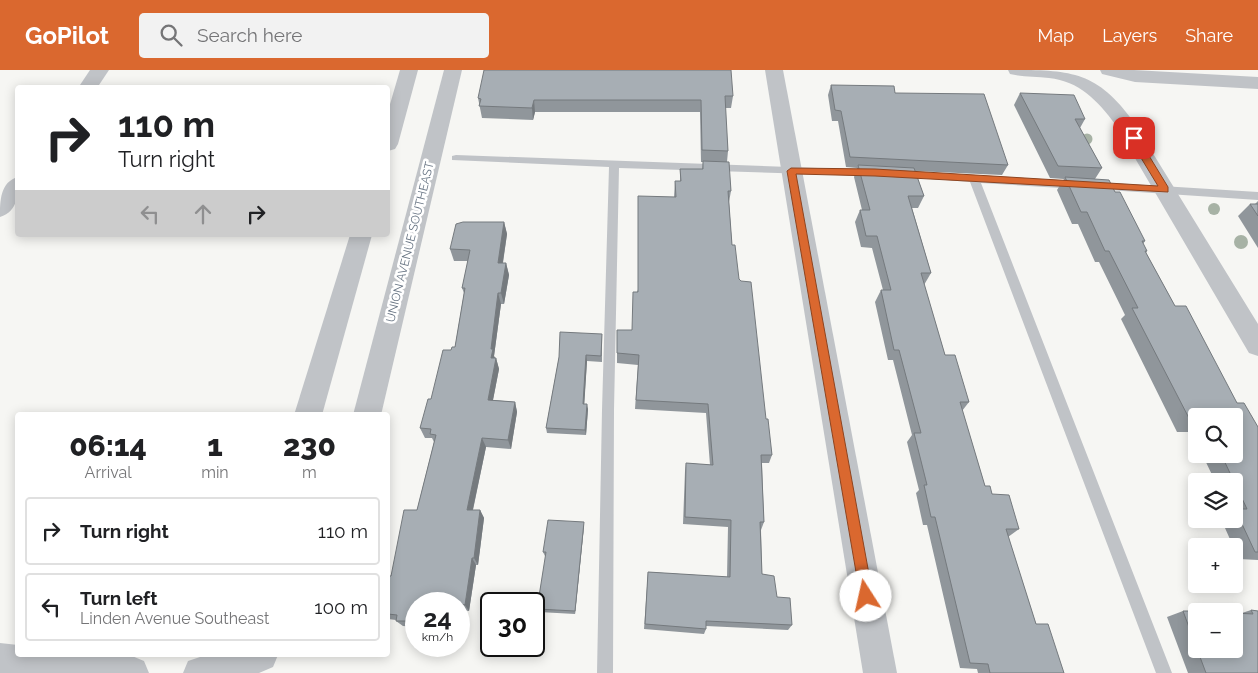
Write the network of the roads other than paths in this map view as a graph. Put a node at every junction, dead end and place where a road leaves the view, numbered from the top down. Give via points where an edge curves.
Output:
1 (100, 70) edge
2 (409, 70) edge
3 (453, 70) edge
4 (774, 70) edge
5 (1017, 70) edge
6 (1110, 70) edge
7 (1258, 83) edge
8 (89, 85) edge
9 (390, 137) edge
10 (456, 158) dead end
11 (614, 164) junction
12 (791, 171) junction
13 (974, 179) junction
14 (15, 188) edge
15 (1164, 189) junction
16 (1258, 196) edge
17 (0, 208) edge
18 (360, 237) edge
19 (1258, 346) edge
20 (309, 412) edge
21 (368, 412) edge
22 (246, 659) edge
23 (0, 660) edge
24 (132, 673) edge
25 (200, 673) edge
26 (605, 673) edge
27 (880, 673) edge
28 (1164, 673) edge

1 - 8 street
2 - 9 street
3 - 21 street, UNION AVENUE SOUTHEAST
4 - 12 street
5 - 15 street via 1063,73 1091,85 1109,100
6 - 7 street via 1136,76
10 - 11 lane
11 - 12 lane
11 - 26 lane
12 - 13 lane
12 - 27 street
13 - 15 lane
13 - 28 lane
14 - 17 street
15 - 16 lane
15 - 19 street
18 - 20 street
22 - 25 street
23 - 24 street

